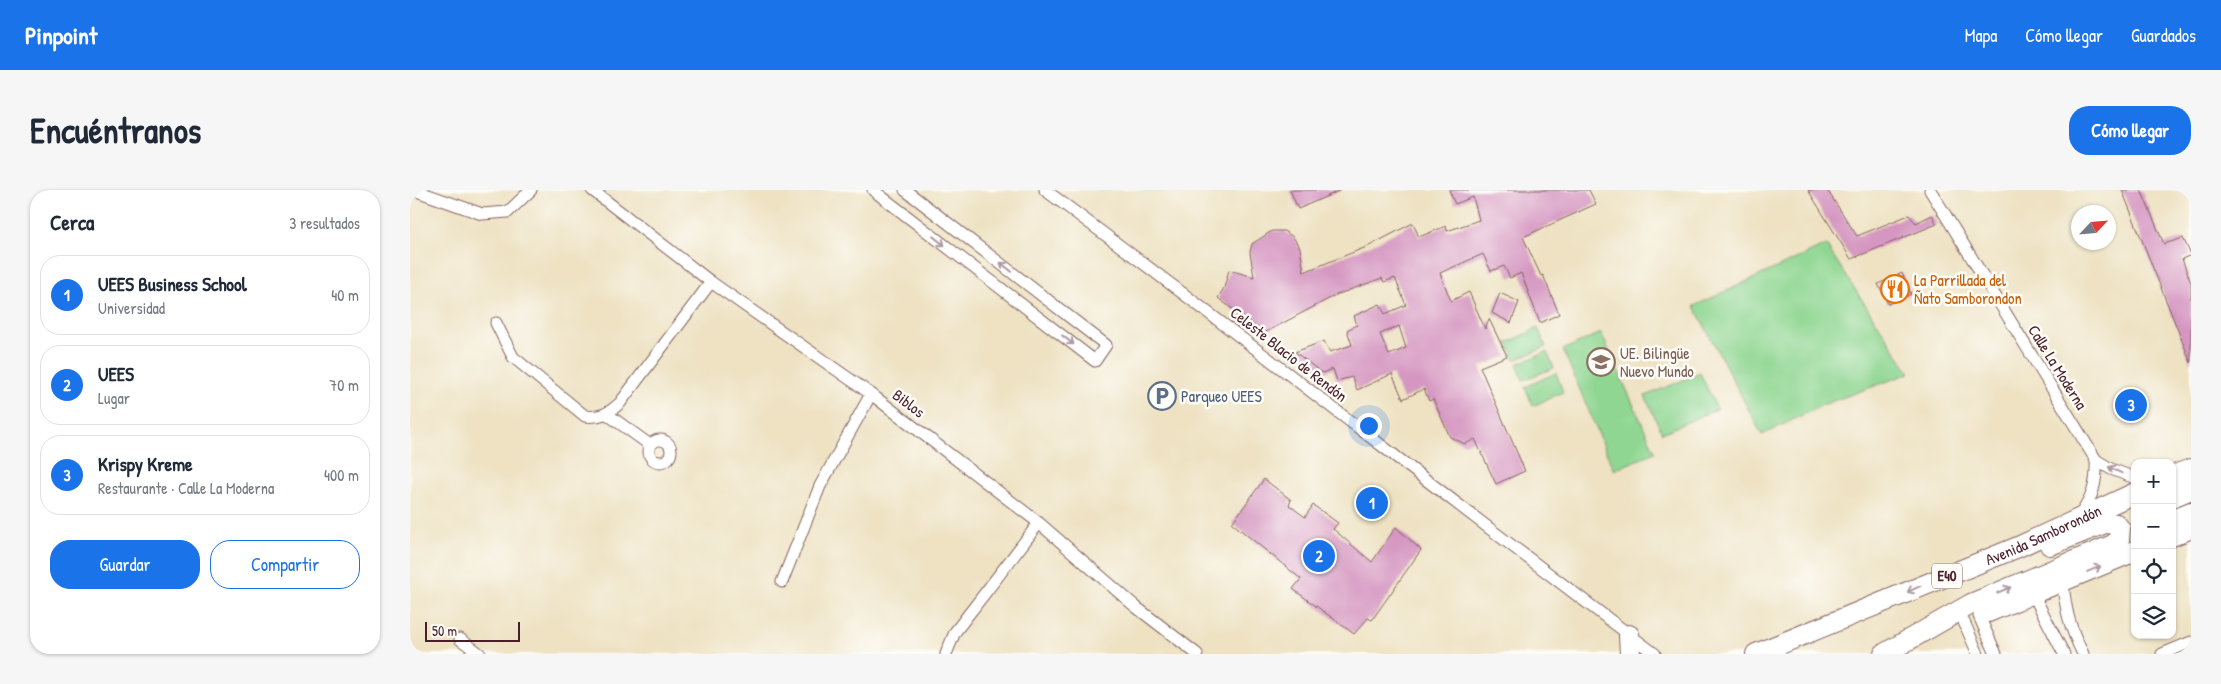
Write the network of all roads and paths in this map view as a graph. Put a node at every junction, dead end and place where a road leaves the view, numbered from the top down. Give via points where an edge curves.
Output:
1 (414, 190) edge
2 (531, 190) edge
3 (592, 190) edge
4 (873, 190) edge
5 (905, 190) edge
6 (1045, 190) edge
7 (1930, 190) edge
8 (926, 205) junction
9 (914, 222) junction
10 (980, 247) junction
11 (968, 263) junction
12 (711, 282) junction
13 (1030, 286) junction
14 (1018, 301) junction
15 (496, 323) dead end
16 (871, 394) junction
17 (607, 414) junction
18 (650, 445) dead end
19 (2096, 460) junction
20 (2191, 469) edge
21 (2176, 475) edge
22 (2131, 476) edge
23 (2191, 489) edge
24 (2131, 495) edge
25 (2176, 495) edge
26 (2191, 512) edge
27 (2176, 518) edge
28 (2077, 519) junction
29 (1039, 523) junction
30 (2191, 528) edge
31 (2176, 534) edge
32 (2018, 547) junction
33 (2131, 554) edge
34 (2063, 581) junction
35 (782, 582) dead end
36 (2033, 594) junction
37 (1971, 619) junction
38 (2069, 622) junction
39 (2052, 630) junction
40 (460, 639) dead end
41 (2191, 642) edge
42 (1630, 645) edge
43 (480, 654) edge
44 (946, 654) edge
45 (1197, 654) edge
46 (1654, 654) edge
47 (1756, 654) edge
48 (1886, 654) edge
49 (1978, 654) edge
50 (1996, 654) edge
51 (2064, 654) edge
52 (2083, 654) edge
53 (2162, 654) edge

1 - 2 street via 482,214 508,212
3 - 12 street, Biblos
4 - 9 street
5 - 8 street
6 - 42 street, Celeste Blacio de Rendón via 1488,530
7 - 19 street, Calle La Moderna
8 - 9 street
8 - 10 street
9 -> 11 street
10 - 11 street
13 -> 10 street
11 - 14 street
12 - 16 street, Biblos
12 - 17 street via 620,403
13 - 14 street
14 -> 13 street via 1095,361 1106,345
15 - 17 street via 513,357 586,416
16 - 29 street, Biblos
16 - 35 street via 820,486
17 - 18 street
22 -> 19 street
19 - 28 street via 2094,492
20 - 21 highway
23 - 25 highway
24 - 28 highway, Avenida Samborondón / E40
26 - 27 highway
28 - 32 highway, Avenida Samborondón / E40
29 - 44 street via 955,632
29 - 45 street, Biblos via 1136,608
30 - 31 highway
32 -> 47 highway, Avenida Samborondón / E40
48 -> 32 highway via 1971,604 2113,545 2119,540 2120,529 2116,524 2105,523 2051,545
34 -> 33 highway
34 - 36 highway
34 - 38 street
36 - 37 highway
36 - 39 street
37 - 48 highway
37 - 49 street
37 - 50 street
38 - 39 street
38 - 52 street
39 - 51 street
40 - 43 street
41 - 53 street
42 - 46 street, Celeste Blacio de Rendón

